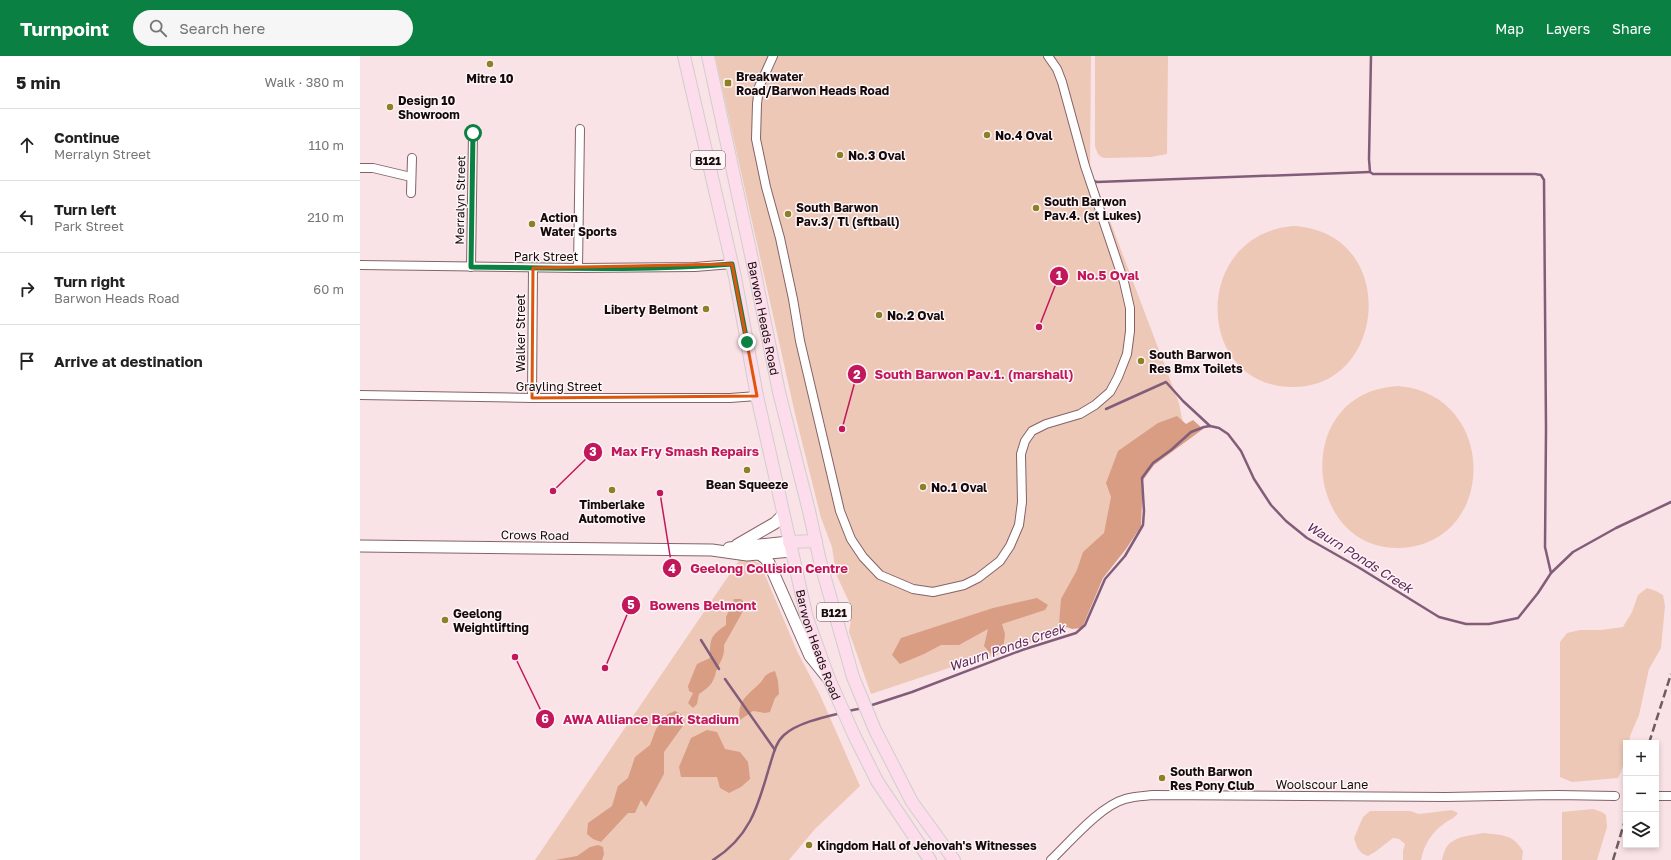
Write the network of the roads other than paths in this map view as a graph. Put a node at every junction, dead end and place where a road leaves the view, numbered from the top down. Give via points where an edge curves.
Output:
1 (684, 56) edge
2 (708, 56) edge
3 (773, 56) edge
4 (1048, 56) edge
5 (580, 129) dead end
6 (473, 133) dead end
7 (412, 158) dead end
8 (360, 168) edge
9 (411, 177) junction
10 (411, 193) dead end
11 (732, 264) junction
12 (360, 265) edge
13 (471, 267) junction
14 (533, 268) junction
15 (578, 268) junction
16 (360, 395) edge
17 (757, 396) junction
18 (532, 398) junction
19 (783, 515) junction
20 (816, 541) junction
21 (743, 545) junction
22 (360, 546) edge
23 (790, 546) junction
24 (710, 550) junction
25 (759, 554) junction
26 (829, 679) junction
27 (1615, 796) dead end
28 (1659, 796) edge
29 (1671, 796) edge
30 (930, 860) edge
31 (954, 860) edge
32 (1051, 860) edge

1 - 11 main road, Barwon Heads Road / B121
2 - 20 main road, Barwon Heads Road / B121 via 779,392
3 - 4 street via 760,87 756,139 840,511 851,538 863,557 880,575 913,589 933,592 978,578 1000,561 1010,546 1019,524 1022,502 1022,454 1025,441 1032,431 1080,414 1095,405 1110,392 1127,354 1130,317 1124,282 1085,166 1063,86 1057,69
5 - 15 street
6 - 13 street, Merralyn Street
7 - 9 street
8 - 9 street via 373,168
9 - 10 street
11 - 15 street, Park Street via 695,267
11 - 17 main road, Barwon Heads Road / B121
12 - 13 street, Park Street
13 - 14 street, Park Street
14 - 15 street, Park Street
14 - 18 street, Walker Street
16 - 18 street, Grayling Street
17 - 18 street, Grayling Street
17 - 19 main road, Barwon Heads Road / B121
19 - 21 street
19 - 23 main road, Barwon Heads Road / B121
20 - 23 main road
20 - 31 main road, Barwon Heads Road / B121 via 854,683 912,802
21 - 23 street
21 - 24 street, Crows Road
22 - 24 street, Crows Road
23 - 25 street, Crows Road
23 - 26 main road, Barwon Heads Road / B121 via 807,618
24 - 25 street, Crows Road
25 - 26 street via 771,566 810,656
26 - 30 main road, Barwon Heads Road / B121 via 877,781
27 - 32 street, Woolscour Lane via 1138,796 1105,809
28 - 29 street

